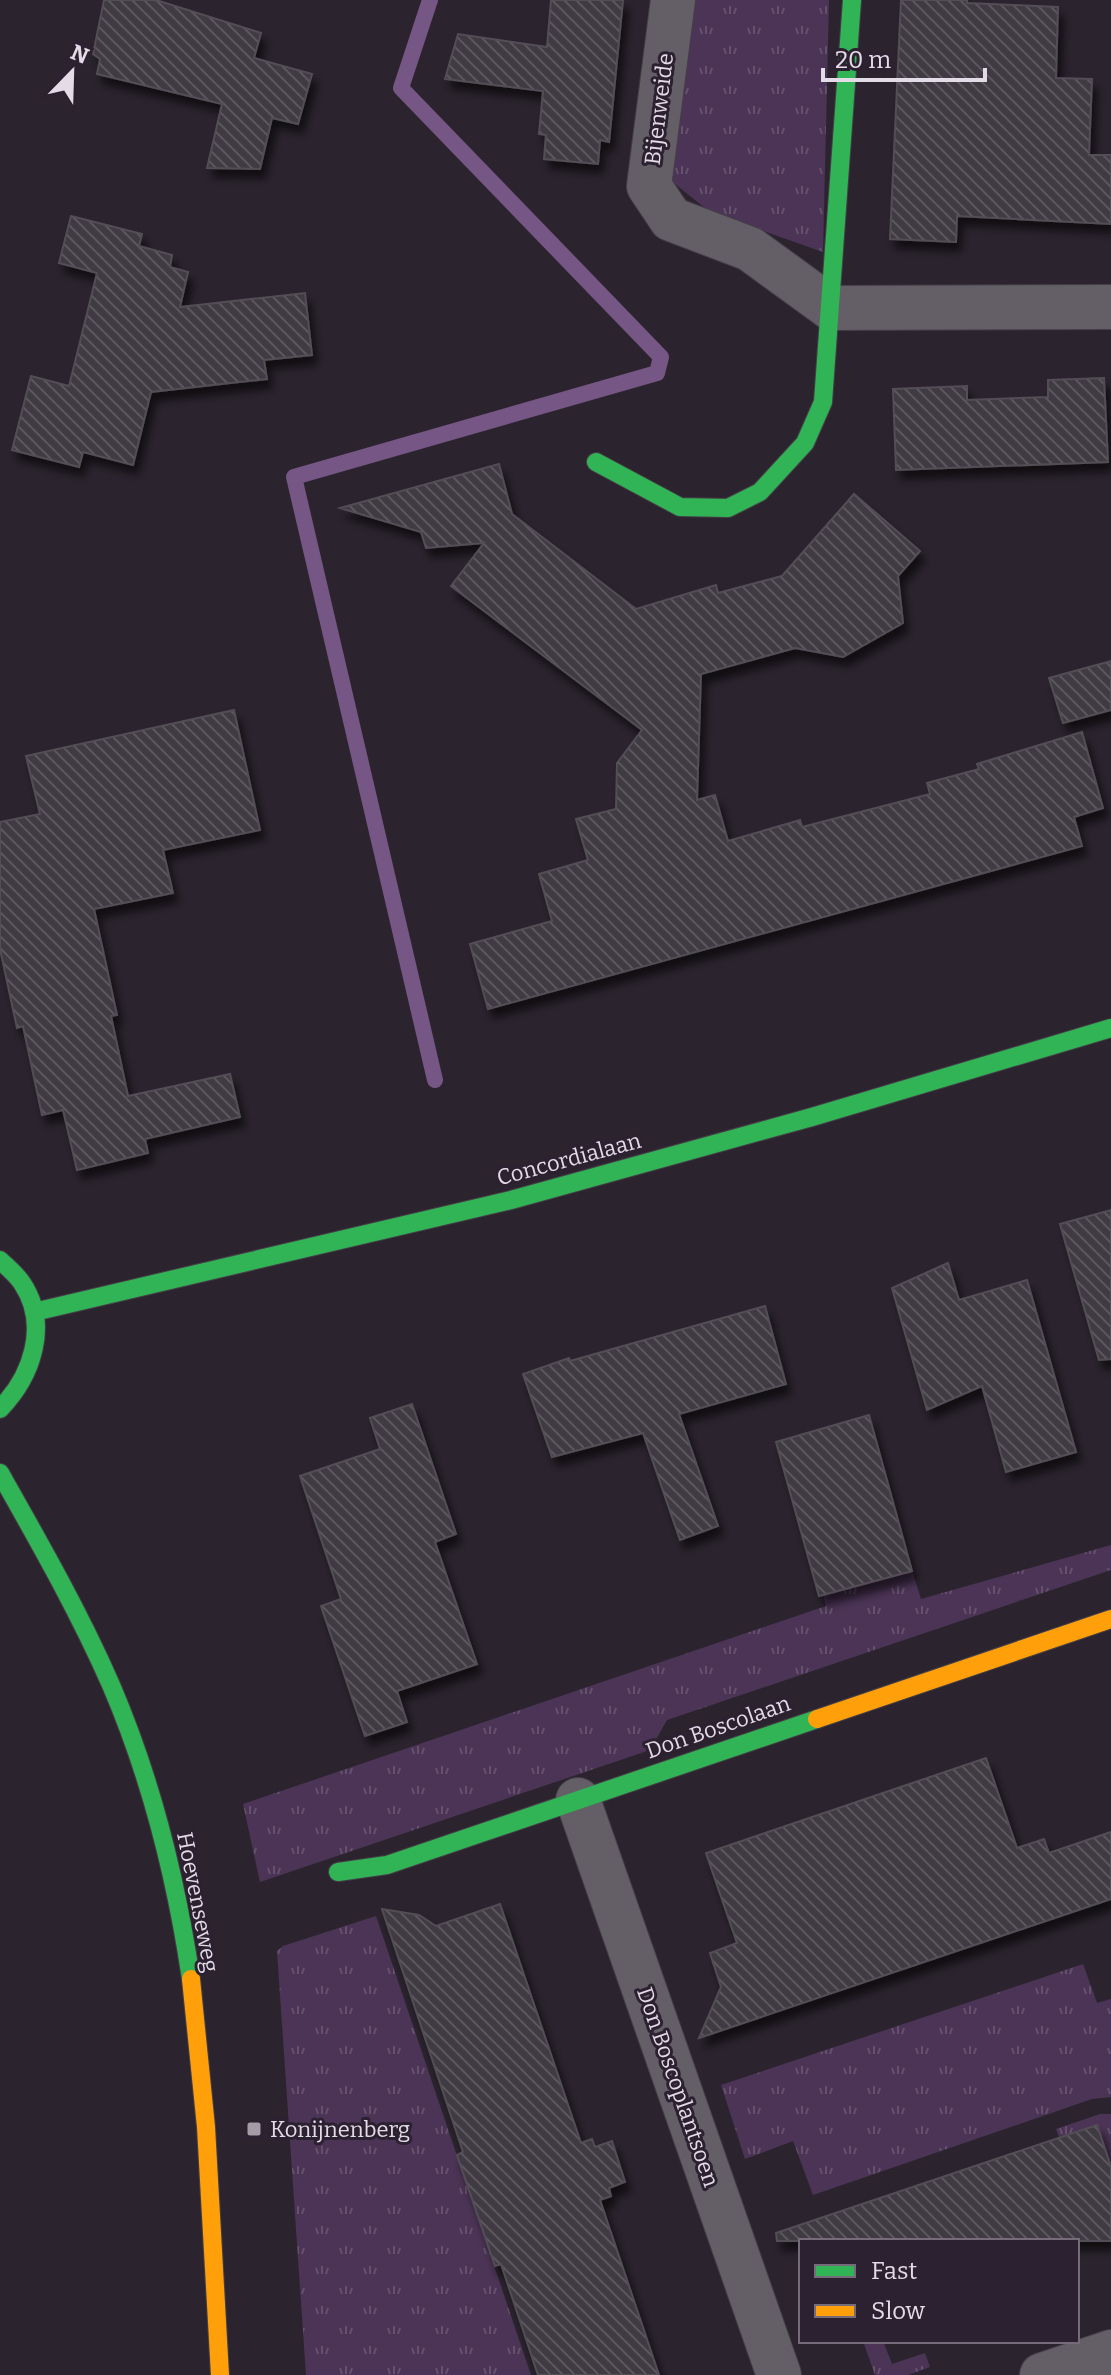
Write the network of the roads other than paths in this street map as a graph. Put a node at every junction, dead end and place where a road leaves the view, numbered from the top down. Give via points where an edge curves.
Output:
1 (673, 0) edge
2 (852, 0) edge
3 (1111, 307) edge
4 (831, 308) junction
5 (596, 462) dead end
6 (1111, 1028) edge
7 (0, 1260) edge
8 (34, 1312) junction
9 (0, 1409) edge
10 (0, 1473) edge
11 (1111, 1619) edge
12 (578, 1800) junction
13 (338, 1872) dead end
14 (1111, 2352) edge
15 (220, 2375) edge
16 (779, 2375) edge
17 (1042, 2375) edge

1 - 4 street, Bijenweide via 649,186 671,219 750,249
2 - 4 street
3 - 4 street
4 - 5 street via 823,402 805,443 760,492 728,508 680,507
6 - 8 street, Concordialaan via 510,1200
7 - 8 street via 22,1283
8 - 9 street via 36,1347 26,1379
10 - 15 street, Hoevenseweg via 100,1661 144,1776 174,1882 197,2028
11 - 12 street, Don Boscolaan
12 - 13 street, Don Boscolaan via 387,1865
12 - 16 street, Don Boscoplantsoen
14 - 17 street

